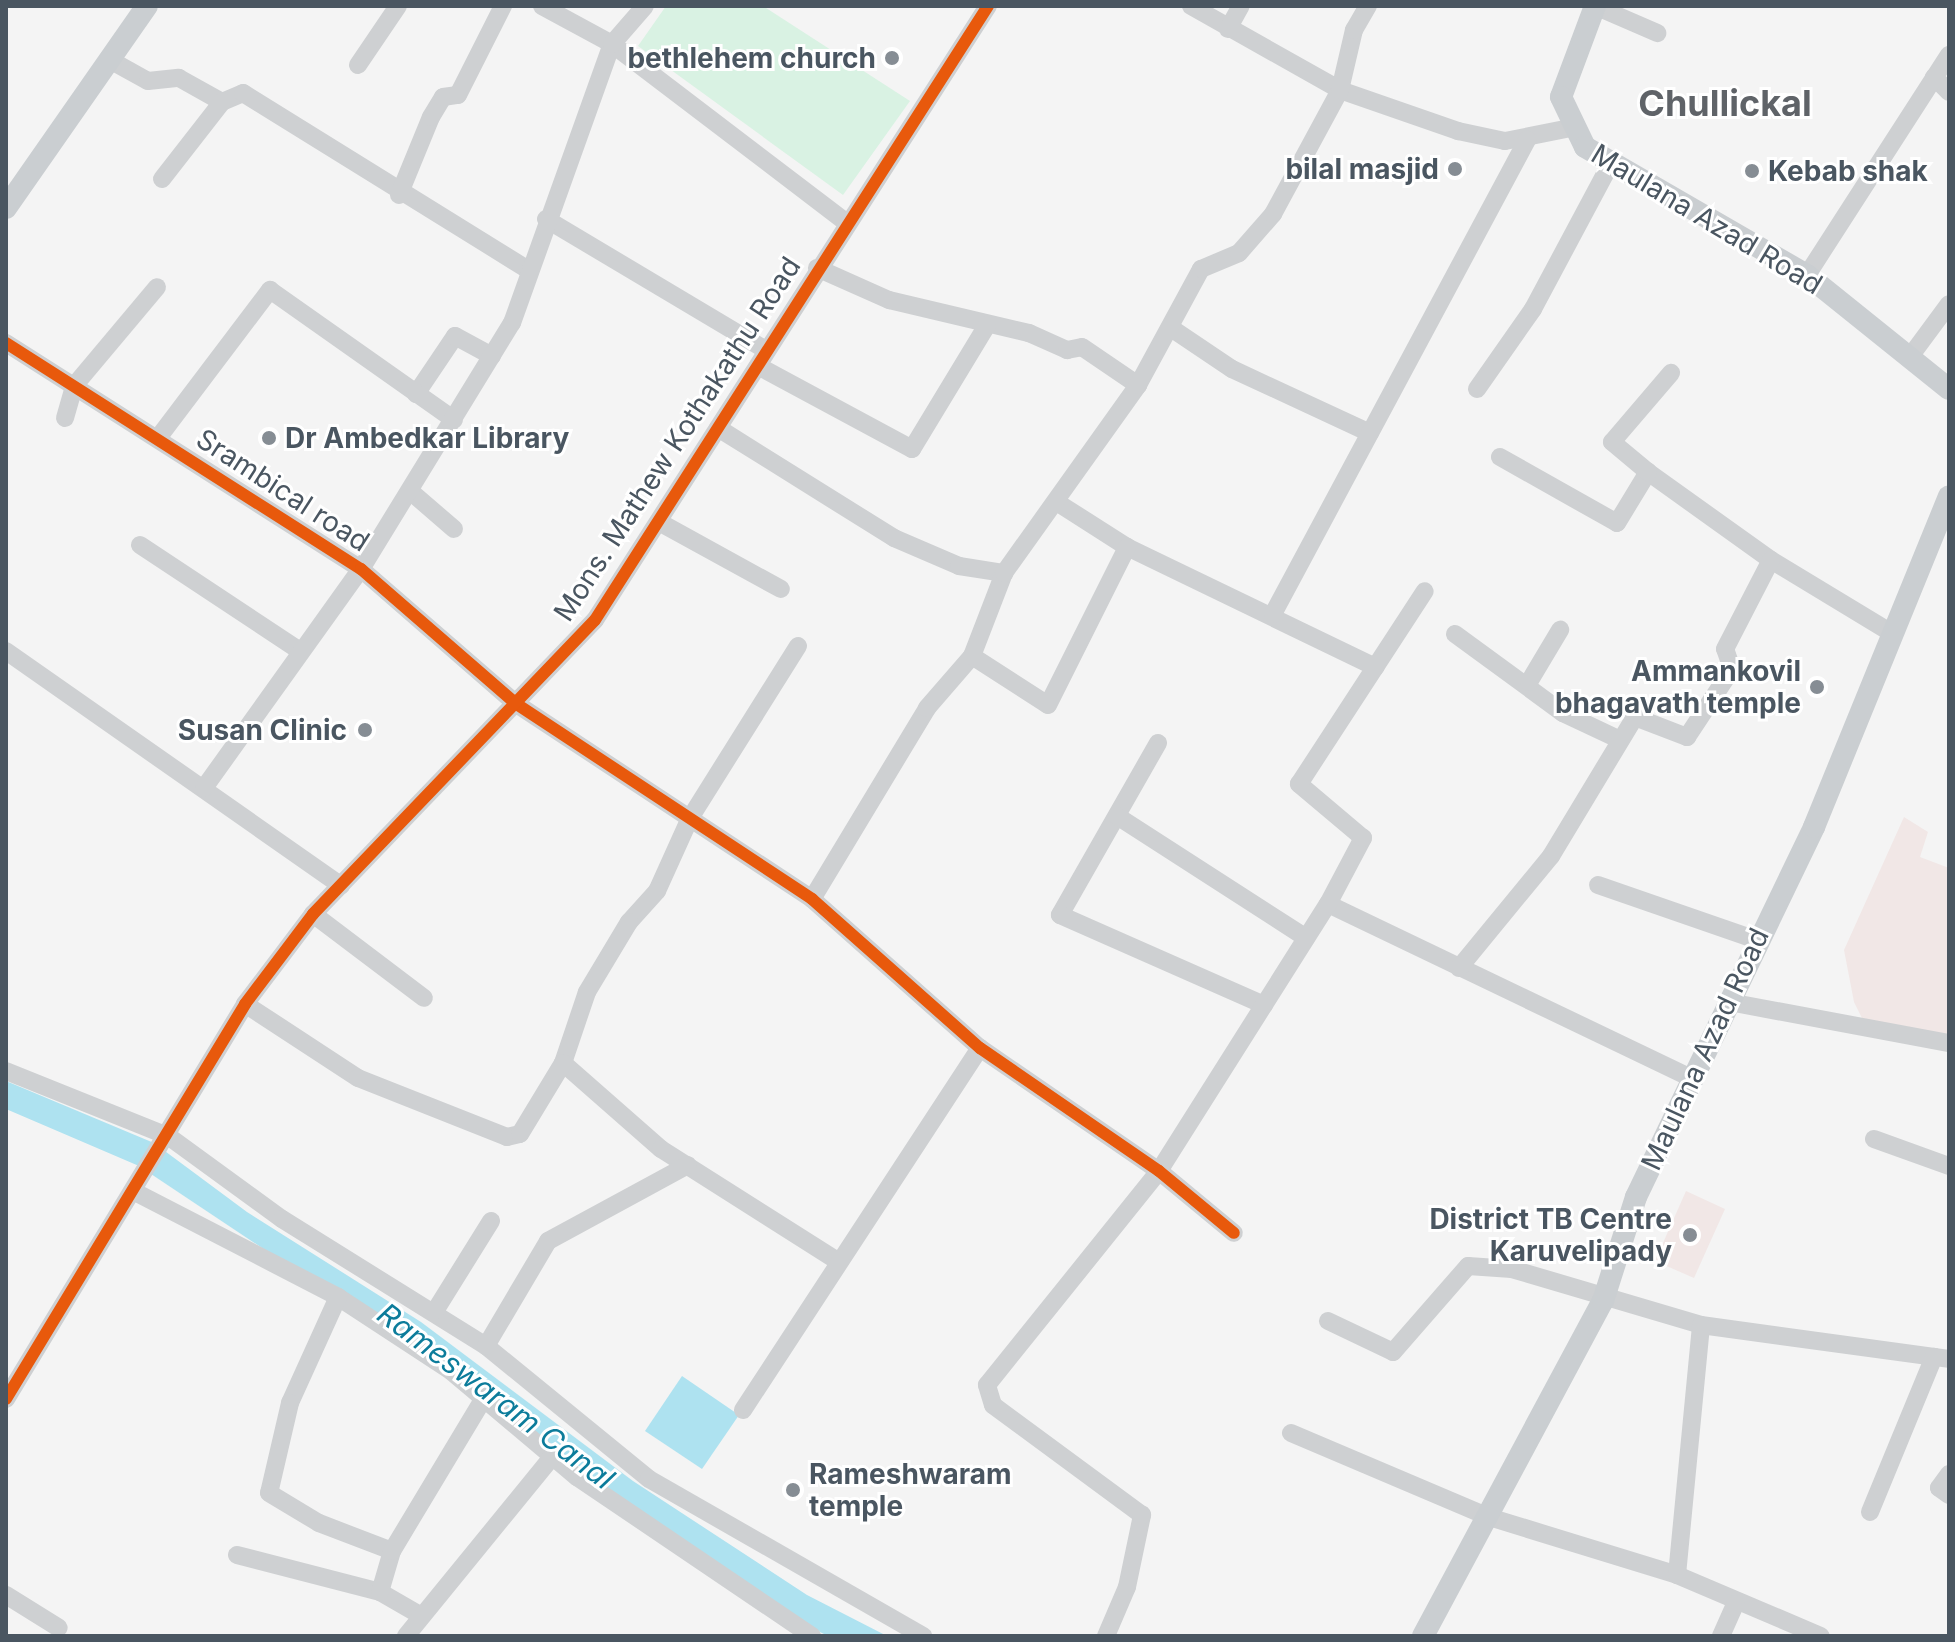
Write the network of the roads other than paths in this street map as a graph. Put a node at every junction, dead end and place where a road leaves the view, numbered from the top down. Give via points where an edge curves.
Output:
1 (147, 6) edge
2 (398, 6) edge
3 (503, 6) edge
4 (542, 6) edge
5 (645, 6) edge
6 (988, 6) edge
7 (1191, 6) edge
8 (1241, 6) edge
9 (1368, 6) edge
10 (1595, 6) edge
11 (1228, 29) junction
12 (1657, 33) dead end
13 (612, 44) junction
14 (1949, 55) edge
15 (110, 60) junction
16 (358, 65) dead end
17 (1934, 77) junction
18 (1340, 90) junction
19 (1949, 92) edge
20 (222, 102) junction
21 (1570, 128) junction
22 (1527, 140) junction
23 (1612, 161) junction
24 (162, 179) dead end
25 (399, 195) junction
26 (6, 208) edge
27 (546, 219) junction
28 (847, 223) junction
29 (817, 268) junction
30 (529, 270) junction
31 (1807, 275) junction
32 (157, 287) dead end
33 (1949, 304) edge
34 (987, 325) junction
35 (1171, 328) junction
36 (6, 343) edge
37 (1912, 354) junction
38 (492, 356) junction
39 (763, 359) junction
40 (1671, 373) dead end
41 (1138, 385) junction
42 (74, 386) junction
43 (1477, 389) dead end
44 (1949, 389) edge
45 (416, 394) junction
46 (65, 418) dead end
47 (454, 420) junction
48 (718, 428) junction
49 (1370, 433) junction
50 (158, 438) junction
51 (1500, 457) dead end
52 (1648, 472) junction
53 (410, 491) junction
54 (1949, 496) edge
55 (1058, 503) junction
56 (659, 522) junction
57 (454, 529) dead end
58 (140, 545) dead end
59 (1127, 547) junction
60 (1771, 560) junction
61 (361, 569) junction
62 (1004, 573) junction
63 (781, 589) dead end
64 (1425, 591) dead end
65 (1273, 614) junction
66 (1560, 630) dead end
67 (1890, 632) junction
68 (1455, 634) dead end
69 (798, 646) dead end
70 (6, 651) edge
71 (300, 651) junction
72 (972, 656) junction
73 (1375, 667) junction
74 (1529, 682) junction
75 (515, 703) junction
76 (1620, 740) junction
77 (1158, 743) dead end
78 (204, 788) junction
79 (1117, 816) junction
80 (690, 818) junction
81 (1598, 885) dead end
82 (341, 886) junction
83 (812, 899) junction
84 (1328, 904) junction
85 (313, 914) junction
86 (1306, 938) junction
87 (1754, 939) junction
88 (1459, 968) junction
89 (424, 998) dead end
90 (1729, 1002) junction
91 (245, 1004) junction
92 (1264, 1005) junction
93 (1949, 1043) edge
94 (980, 1048) junction
95 (563, 1063) junction
96 (6, 1071) edge
97 (1689, 1077) junction
98 (166, 1138) junction
99 (1874, 1139) dead end
100 (688, 1165) junction
101 (1949, 1166) edge
102 (1159, 1171) junction
103 (135, 1189) junction
104 (491, 1221) dead end
105 (1234, 1233) dead end
106 (836, 1260) junction
107 (338, 1297) junction
108 (1603, 1301) junction
109 (435, 1311) junction
110 (1328, 1321) dead end
111 (1701, 1325) junction
112 (486, 1346) junction
113 (1941, 1358) edge
114 (484, 1398) junction
115 (6, 1399) edge
116 (743, 1410) dead end
117 (1291, 1433) dead end
118 (553, 1456) junction
119 (1949, 1474) edge
120 (1949, 1495) edge
121 (1870, 1512) dead end
122 (1489, 1517) junction
123 (392, 1551) junction
124 (237, 1555) dead end
125 (1677, 1575) junction
126 (380, 1592) junction
127 (6, 1595) edge
128 (1735, 1604) junction
129 (420, 1615) junction
130 (59, 1628) dead end
131 (791, 1632) edge
132 (406, 1636) edge
133 (812, 1636) edge
134 (923, 1636) edge
135 (1106, 1636) edge
136 (1423, 1636) edge
137 (1721, 1636) edge
138 (1821, 1636) edge

1 - 15 main road
2 - 16 street
3 - 25 street via 458,95 443,97 431,117
4 - 13 street
5 - 13 street
6 - 28 street, Mons. Mathew Kothakathu Road
7 - 11 street
8 - 11 street
9 - 18 street via 1354,30
10 - 12 street
10 - 21 main road, Maulana Azad Road via 1561,97
11 - 18 street
13 - 27 street
13 - 28 street
14 - 17 street
15 - 20 street via 148,81 179,78
15 - 26 main road
17 - 19 street
17 - 31 street
18 - 22 street via 1458,131
18 - 35 street via 1273,214 1239,253 1201,269
20 - 24 street
20 - 25 street via 243,93
21 - 22 street
21 - 23 main road, Maulana Azad Road
22 - 49 street
23 - 31 main road, Maulana Azad Road
23 - 43 street via 1533,309
25 - 30 street
27 - 30 street
27 - 39 street
28 - 29 street, Mons. Mathew Kothakathu Road
29 - 34 street via 889,300
29 - 39 street, Mons. Mathew Kothakathu Road
30 - 38 street
31 - 37 main road, Maulana Azad Road
32 - 42 street
33 - 37 street
34 - 39 street via 912,449
34 - 41 street via 1082,347
35 - 41 street
35 - 49 street via 1232,369
36 - 42 street, Srambical road
37 - 44 main road, Maulana Azad Road
38 - 45 street via 455,336
38 - 47 street
39 - 48 street, Mons. Mathew Kothakathu Road
40 - 52 street via 1612,442
41 - 55 street
42 - 46 street
42 - 50 street, Srambical road
45 - 47 street
45 - 50 street via 270,290
47 - 53 street
48 - 56 street, Mons. Mathew Kothakathu Road
48 - 62 street via 894,538 959,566
49 - 65 street
50 - 61 street, Srambical road
51 - 52 street via 1617,523
52 - 60 street
53 - 57 street
53 - 61 street
54 - 67 main road, Maulana Azad Road
55 - 59 street
55 - 62 street
56 - 63 street
56 - 75 street, Mons. Mathew Kothakathu Road via 595,620
58 - 71 street
59 - 65 street
59 - 72 street via 1048,705
60 - 67 street
60 - 76 street via 1725,649 1732,669 1687,737 1635,717
61 - 71 street
61 - 75 street, Srambical road
62 - 72 street
64 - 73 street
65 - 73 street
66 - 74 street
67 - 87 main road, Maulana Azad Road via 1814,827
68 - 74 street
69 - 80 street
70 - 78 street
71 - 78 street
72 - 83 street via 927,708
73 - 84 street via 1299,784 1363,838
74 - 76 street via 1563,713
75 - 80 street, Srambical road
75 - 82 street, Mons. Mathew Kothakathu Road
76 - 88 street via 1551,856
77 - 79 street
78 - 82 street
79 - 86 street
79 - 92 street via 1060,915
80 - 83 street, Srambical road
80 - 95 street via 657,891 629,922 587,992
81 - 87 street
82 - 85 street, Mons. Mathew Kothakathu Road
83 - 94 street, Srambical road
84 - 86 street
84 - 88 street
85 - 89 street
85 - 91 street, Mons. Mathew Kothakathu Road
86 - 92 street
87 - 90 main road, Maulana Azad Road
88 - 97 street
90 - 93 street
90 - 97 main road, Maulana Azad Road
91 - 95 street via 358,1078 507,1137 520,1134
91 - 98 street, Mons. Mathew Kothakathu Road
92 - 102 street
94 - 102 street, Srambical road
94 - 106 street
95 - 100 street
96 - 98 street
97 - 108 main road, Maulana Azad Road via 1636,1197
98 - 103 street, Mons. Mathew Kothakathu Road
98 - 109 street via 282,1219
99 - 101 street
100 - 106 street
100 - 112 street via 548,1241
102 - 105 street, Srambical road
102 - 135 street via 987,1385 985,1398 1142,1515 1131,1573
103 - 107 street
103 - 115 street, Mons. Mathew Kothakathu Road
104 - 109 street
106 - 116 street
107 - 114 street
107 - 123 street via 295,1387 269,1493 319,1523
108 - 110 street via 1512,1269 1468,1266 1393,1352
108 - 111 street
108 - 122 main road, Maulana Azad Road
109 - 112 street
111 - 113 street
111 - 125 street
112 - 134 street via 649,1479
113 - 121 street
114 - 118 street
114 - 123 street
117 - 122 street
118 - 129 street
118 - 131 street
119 - 120 street via 1939,1488
122 - 125 street
122 - 136 main road, Maulana Azad Road
123 - 126 street
124 - 126 street
125 - 128 street
126 - 129 street
127 - 130 street
128 - 137 street
128 - 138 street
129 - 132 street
131 - 133 street

